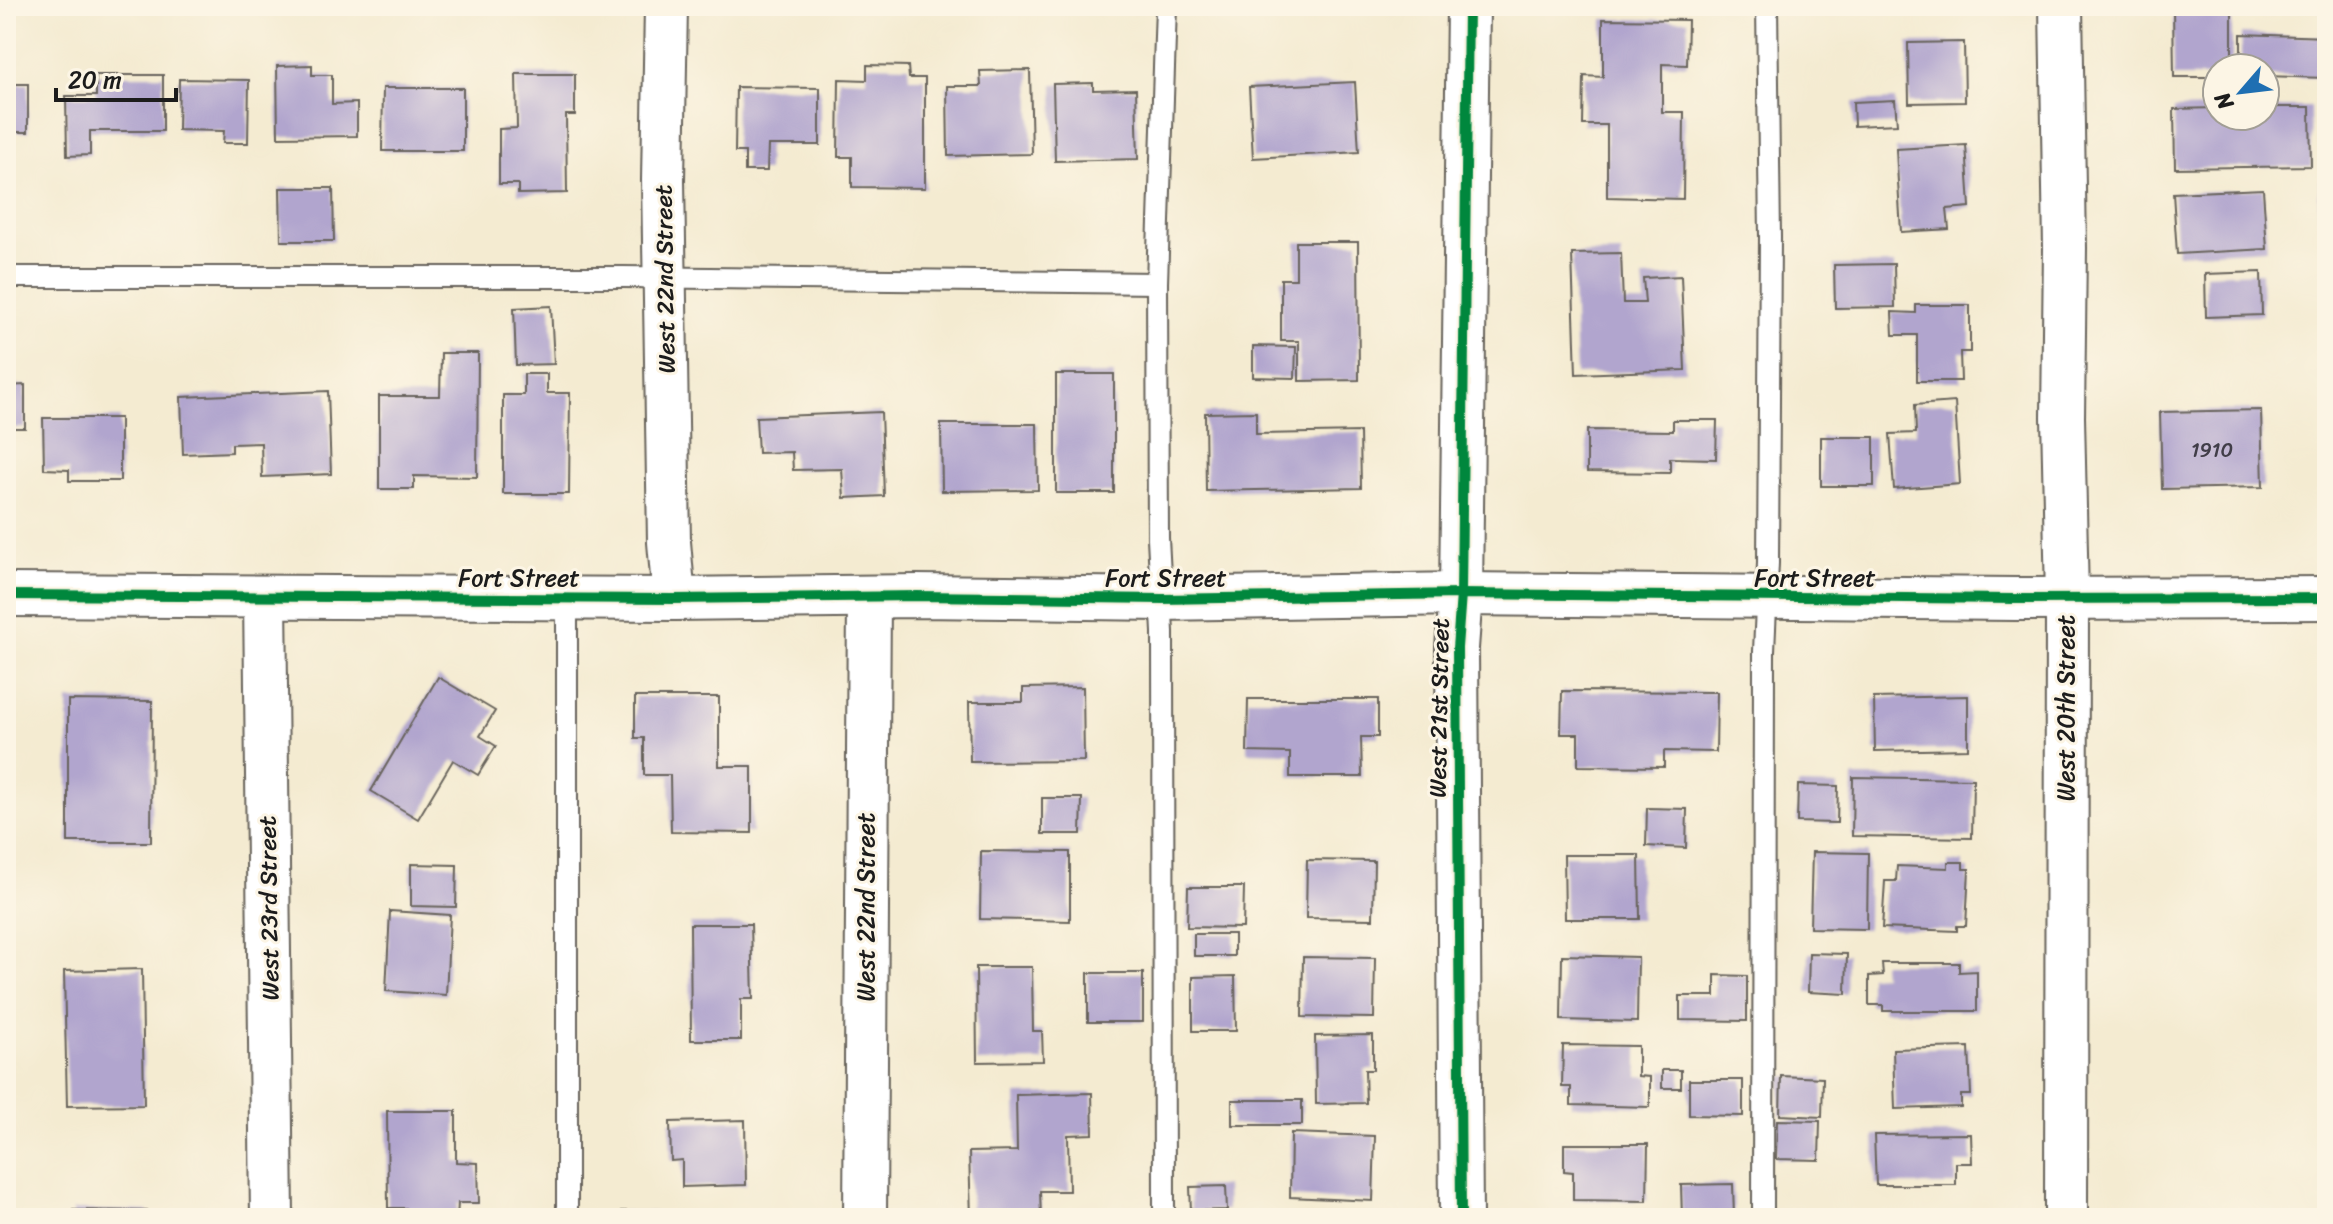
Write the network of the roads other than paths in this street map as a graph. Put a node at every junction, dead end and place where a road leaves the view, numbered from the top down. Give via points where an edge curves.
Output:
1 (666, 6) edge
2 (1166, 6) edge
3 (1468, 6) edge
4 (1767, 6) edge
5 (2061, 6) edge
6 (6, 277) edge
7 (665, 278) junction
8 (1157, 283) junction
9 (1461, 594) junction
10 (6, 595) edge
11 (265, 597) junction
12 (869, 597) junction
13 (1767, 597) junction
14 (567, 598) junction
15 (2067, 598) junction
16 (2327, 598) edge
17 (674, 599) junction
18 (1162, 599) junction
19 (272, 1218) edge
20 (567, 1218) edge
21 (865, 1218) edge
22 (1164, 1218) edge
23 (1461, 1218) edge
24 (1763, 1218) edge
25 (2066, 1218) edge

1 - 7 street, West 22nd Street
2 - 8 lane
3 - 9 street, West 21st Street
4 - 13 lane
5 - 15 street, West 20th Street
6 - 7 lane
7 - 8 lane
7 - 17 street, West 22nd Street
8 - 18 lane
9 - 13 street, Fort Street
9 - 18 street, Fort Street
9 - 23 street, West 21st Street
10 - 11 street, Fort Street
11 - 14 street, Fort Street
11 - 19 street, West 23rd Street
12 - 17 street, Fort Street
12 - 18 street, Fort Street
12 - 21 street, West 22nd Street
13 - 15 street, Fort Street
13 - 24 lane
14 - 17 street, Fort Street
14 - 20 lane
15 - 16 street, Fort Street
15 - 25 street, West 20th Street
18 - 22 lane

